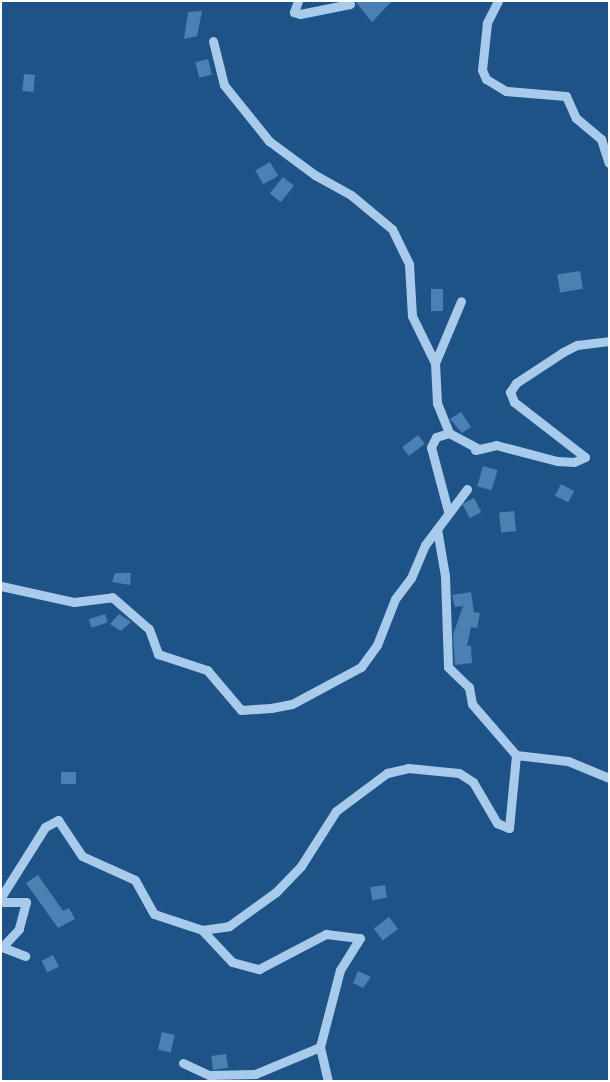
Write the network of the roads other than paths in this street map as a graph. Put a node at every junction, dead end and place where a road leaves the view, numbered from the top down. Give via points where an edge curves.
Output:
1 (298, 1) edge
2 (498, 1) edge
3 (350, 4) dead end
4 (213, 41) dead end
5 (609, 163) edge
6 (461, 302) dead end
7 (609, 341) edge
8 (435, 363) junction
9 (449, 432) junction
10 (467, 489) dead end
11 (448, 512) junction
12 (436, 529) junction
13 (1, 586) edge
14 (516, 754) junction
15 (609, 778) edge
16 (1, 897) edge
17 (1, 902) edge
18 (202, 930) junction
19 (25, 956) dead end
20 (320, 1048) junction
21 (183, 1062) dead end
22 (328, 1081) edge

1 - 3 street via 294,12 300,14
2 - 5 street via 487,23 482,70 486,79 506,91 566,96 576,118 601,139
4 - 8 street via 224,85 269,141 315,175 351,195 392,229 409,264 412,316
6 - 8 street
7 - 9 street via 577,345 563,352 516,383 510,392 514,402 585,457 574,462 496,445 475,450
8 - 9 street via 437,403
9 - 11 street via 436,438 430,447
10 - 11 street
11 - 12 street
12 - 13 street via 360,667 292,704 271,708 241,710 207,670 158,654 149,629 112,597 74,602
12 - 14 street via 445,576 448,666 469,687 472,704
14 - 15 street via 568,761
14 - 18 street via 509,828 497,823 473,782 459,773 408,768 386,773 357,800 336,812 301,866 276,892 229,926
16 - 18 street via 45,827 58,820 82,856 135,880 154,914
17 - 19 street via 26,902 19,928 2,947
18 - 20 street via 232,962 259,969 326,934 360,938 340,970
20 - 21 street via 255,1074 209,1075
20 - 22 street

